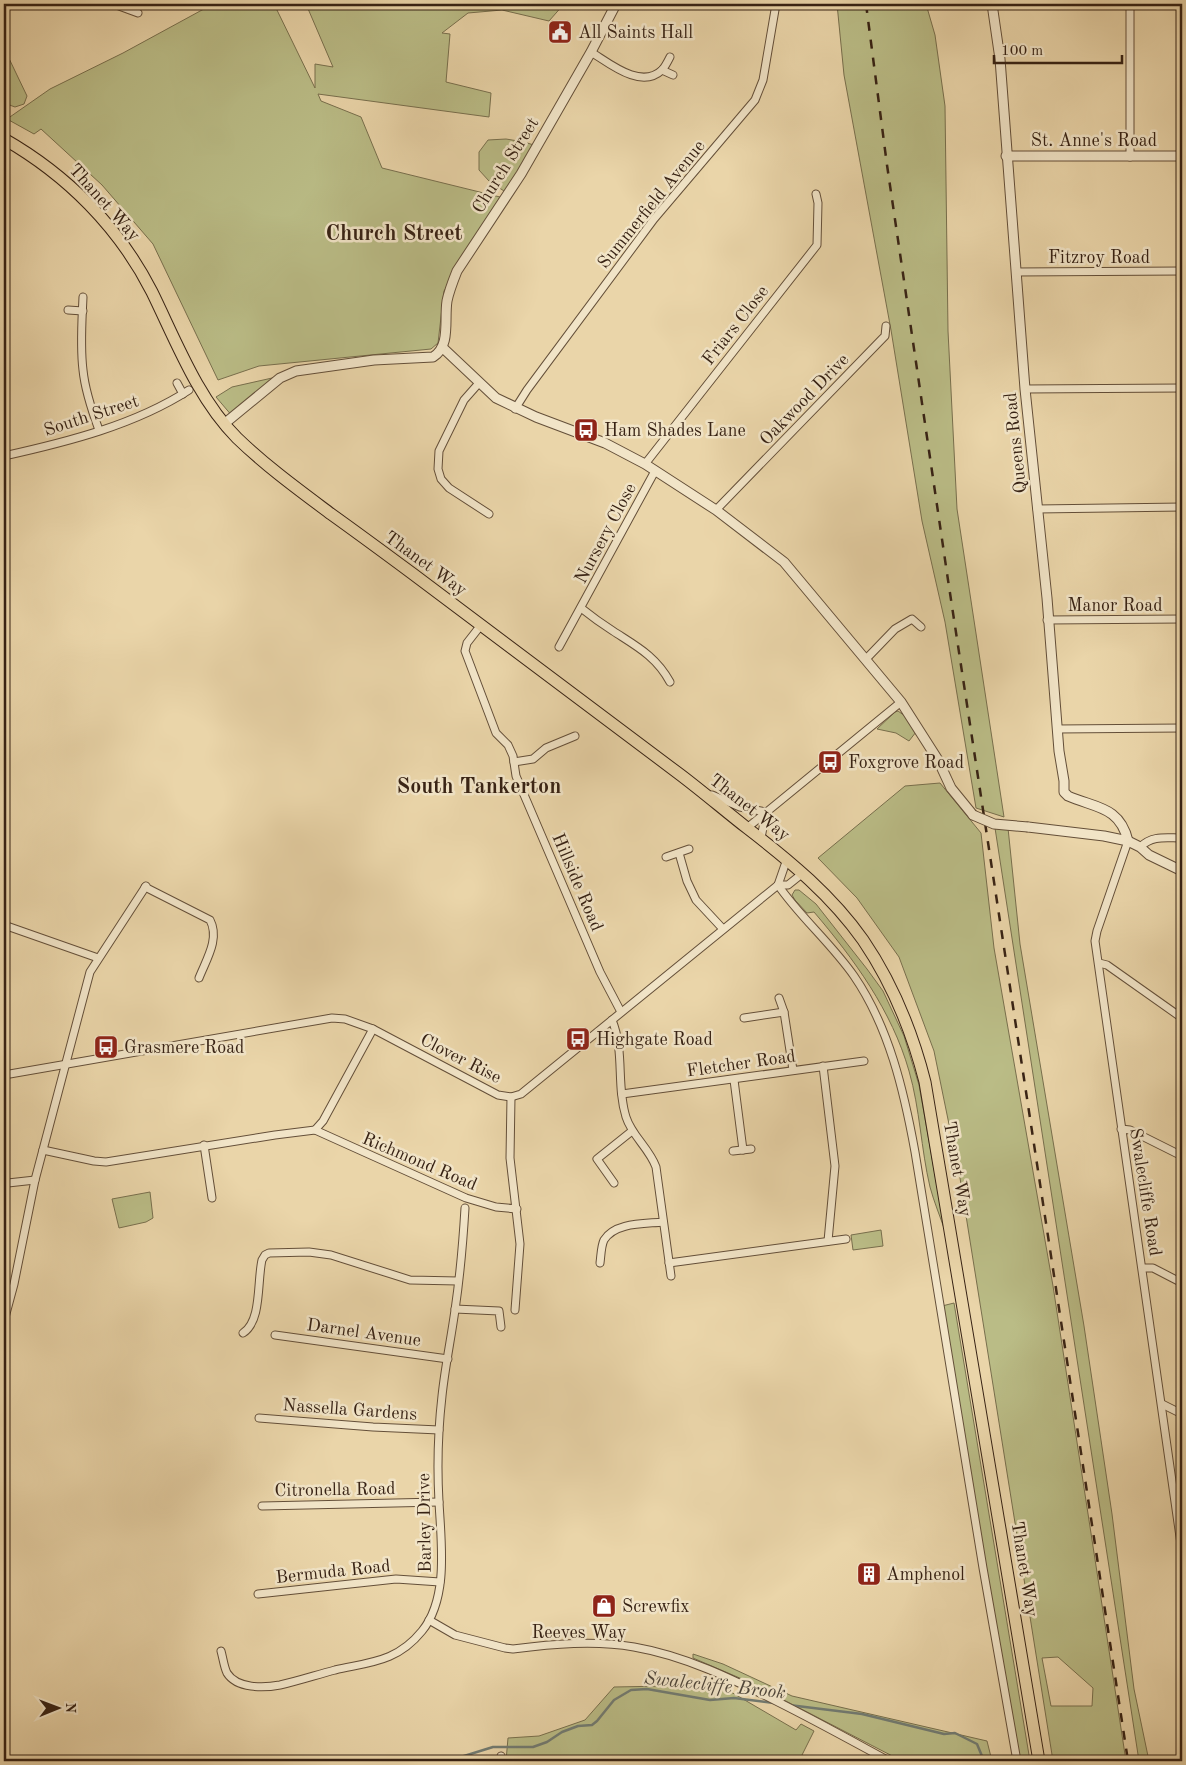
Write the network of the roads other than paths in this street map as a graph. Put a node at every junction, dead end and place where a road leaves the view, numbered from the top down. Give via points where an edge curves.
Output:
1 (118, 4) edge
2 (616, 4) edge
3 (776, 4) edge
4 (992, 4) edge
5 (1130, 4) edge
6 (138, 13) dead end
7 (591, 52) junction
8 (670, 57) dead end
9 (662, 70) junction
10 (673, 75) dead end
11 (4, 139) edge
12 (1006, 156) junction
13 (1182, 156) edge
14 (1130, 157) junction
15 (816, 194) dead end
16 (1182, 271) edge
17 (1016, 272) junction
18 (83, 297) dead end
19 (68, 310) dead end
20 (83, 311) junction
21 (886, 326) dead end
22 (443, 348) junction
23 (177, 383) dead end
24 (478, 383) junction
25 (1182, 388) edge
26 (1025, 390) junction
27 (515, 409) junction
28 (224, 424) junction
29 (99, 430) junction
30 (4, 456) edge
31 (645, 464) junction
32 (655, 471) junction
33 (1182, 507) edge
34 (1038, 508) junction
35 (716, 510) junction
36 (490, 514) dead end
37 (581, 608) junction
38 (1182, 619) edge
39 (1047, 620) junction
40 (481, 625) junction
41 (921, 627) dead end
42 (559, 647) dead end
43 (866, 659) junction
44 (670, 682) dead end
45 (901, 702) junction
46 (1182, 728) edge
47 (1057, 729) junction
48 (575, 736) dead end
49 (514, 762) junction
50 (700, 790) junction
51 (766, 812) junction
52 (747, 828) junction
53 (761, 838) junction
54 (1182, 838) edge
55 (1128, 841) junction
56 (1140, 846) junction
57 (689, 849) dead end
58 (679, 853) junction
59 (666, 857) dead end
60 (787, 859) junction
61 (1182, 871) edge
62 (803, 873) junction
63 (778, 885) junction
64 (4, 925) edge
65 (723, 929) junction
66 (98, 958) junction
67 (1099, 963) junction
68 (199, 978) dead end
69 (779, 998) dead end
70 (621, 1012) junction
71 (784, 1012) junction
72 (744, 1018) dead end
73 (1182, 1018) edge
74 (612, 1020) junction
75 (373, 1029) junction
76 (864, 1061) dead end
77 (66, 1064) junction
78 (822, 1066) junction
79 (793, 1070) junction
80 (4, 1075) edge
81 (734, 1080) junction
82 (622, 1094) junction
83 (511, 1097) junction
84 (1121, 1129) junction
85 (315, 1130) junction
86 (632, 1131) junction
87 (204, 1145) junction
88 (751, 1149) dead end
89 (44, 1150) junction
90 (743, 1150) junction
91 (733, 1151) dead end
92 (1182, 1156) edge
93 (36, 1180) junction
94 (614, 1183) dead end
95 (4, 1184) edge
96 (212, 1198) dead end
97 (465, 1208) dead end
98 (517, 1209) junction
99 (663, 1222) junction
100 (846, 1238) dead end
101 (828, 1240) junction
102 (600, 1263) dead end
103 (669, 1263) junction
104 (1143, 1268) junction
105 (671, 1276) dead end
106 (458, 1281) junction
107 (1182, 1282) edge
108 (455, 1308) junction
109 (516, 1310) dead end
110 (4, 1321) edge
111 (501, 1327) dead end
112 (243, 1333) dead end
113 (275, 1335) dead end
114 (448, 1359) junction
115 (1162, 1404) junction
116 (1182, 1414) edge
117 (259, 1418) dead end
118 (439, 1430) junction
119 (439, 1502) junction
120 (262, 1506) dead end
121 (1182, 1551) edge
122 (440, 1582) junction
123 (258, 1594) dead end
124 (429, 1620) junction
125 (221, 1651) dead end
126 (889, 1761) edge
127 (1017, 1761) edge
128 (1039, 1761) edge

1 - 6 street
2 - 7 street, Church Street
3 - 27 street, Summerfield Avenue via 763,80 755,100 654,219
4 - 12 street, Queens Road via 1000,60
5 - 14 street
7 - 9 street via 634,76 644,78
7 - 22 street, Church Street via 521,174 457,271 447,302
8 - 9 street
9 - 10 street
11 - 28 main road, Thanet Way via 58,175 120,240 144,277 202,390
12 - 14 street, St. Anne's Road
12 - 17 street, Queens Road
13 - 14 street, St. Anne's Road
15 - 31 street, Friars Close via 817,244
16 - 17 street, Fitzroy Road
17 - 26 street, Queens Road
18 - 20 street
19 - 20 street
20 - 29 street via 83,371
21 - 35 street, Oakwood Drive via 885,336
22 - 24 street
22 - 28 street via 433,357 374,360 296,371 280,378
23 - 29 street, South Street via 186,392 148,413
24 - 27 street
24 - 36 street via 464,400 439,451 438,469 449,488
25 - 26 street
26 - 34 street, Queens Road
27 - 31 street via 605,443
28 - 40 main road, Thanet Way via 283,478
29 - 30 street, South Street
31 - 32 street
32 - 35 street
32 - 37 street, Nursery Close
33 - 34 street
34 - 39 street, Queens Road
35 - 43 street via 784,562
37 - 42 street, Nursery Close
37 - 44 street, Nursery Close via 645,651 664,670
38 - 39 street, Manor Road
39 - 47 street, Queens Road
40 - 49 street, Hillside Road via 466,643 465,651 496,733 508,746
40 - 50 main road, Thanet Way
41 - 43 street via 912,619 895,628
43 - 45 street
45 - 51 street
45 - 55 street, bridge via 938,760 951,788 973,815 994,824
46 - 47 street
47 - 55 street, Queens Road via 1064,792 1114,814 1122,823
48 - 49 street via 546,748 533,759
49 - 70 street, Hillside Road via 516,776 600,972
50 - 51 street via 740,808
50 - 52 main road, Thanet Way
51 - 52 street
51 - 53 street
52 - 53 main road, Thanet Way
53 - 60 main road, Thanet Way
54 - 56 street via 1148,839
55 - 56 street
55 - 67 street, Swalecliffe Road via 1097,931
56 - 61 street via 1149,855
57 - 58 street
58 - 59 street
58 - 65 street via 696,900
60 - 62 main road, Thanet Way
60 - 63 street
62 - 63 street, Clover Rise via 788,885
62 - 128 main road, Thanet Way via 863,940 893,988 912,1034 923,1074
63 - 65 street, Clover Rise
63 - 127 street via 854,976 877,1018 898,1076 914,1142
64 - 66 street
65 - 70 street, Clover Rise
66 - 68 street via 145,887 210,920 214,927 213,942
66 - 77 street via 90,972
67 - 73 street via 1107,965
67 - 84 street, Swalecliffe Road
69 - 71 street
70 - 74 street, Clover Rise
71 - 72 street
71 - 79 street
74 - 82 street via 620,1046
74 - 83 street, Clover Rise via 521,1094
75 - 77 street, Clover Rise via 332,1018
75 - 83 street, Clover Rise via 498,1095
75 - 85 street
76 - 78 street, Fletcher Road
77 - 80 street, Clover Rise
77 - 89 street
78 - 79 street, Fletcher Road
78 - 101 street via 835,1166
79 - 81 street, Fletcher Road
81 - 82 street, Fletcher Road
81 - 90 street
82 - 86 street
83 - 98 street via 510,1158
84 - 92 street via 1130,1130
84 - 104 street, Swalecliffe Road
85 - 87 street, Richmond Road
85 - 98 street, Richmond Road via 466,1198
86 - 94 street via 597,1159
86 - 99 street via 652,1157
87 - 89 street, Richmond Road via 106,1162
87 - 96 street
88 - 90 street
89 - 93 street
90 - 91 street
93 - 95 street
93 - 110 street
97 - 106 street, Barley Drive
98 - 109 street via 520,1257
99 - 102 street via 621,1227 611,1232 604,1240
99 - 103 street
100 - 101 street
101 - 103 street
103 - 105 street
104 - 107 street via 1153,1268
104 - 115 street, Swalecliffe Road
106 - 108 street, Barley Drive
106 - 112 street via 410,1280 330,1255 269,1253 262,1260 254,1320
108 - 111 street via 499,1311
108 - 114 street, Barley Drive
113 - 114 street, Darnel Avenue
114 - 118 street, Barley Drive
115 - 116 street
115 - 121 street, Swalecliffe Road
117 - 118 street, Nassella Gardens
118 - 119 street, Barley Drive
119 - 120 street, Citronella Road
119 - 122 street, Barley Drive
122 - 123 street, Bermuda Road via 403,1579
122 - 124 street, Barley Drive
124 - 125 street, Barley Drive via 414,1639 387,1658 279,1685 244,1685 234,1680 228,1674
124 - 126 street, Reeves Way via 455,1635 510,1648 576,1644 634,1647 692,1662 739,1682

